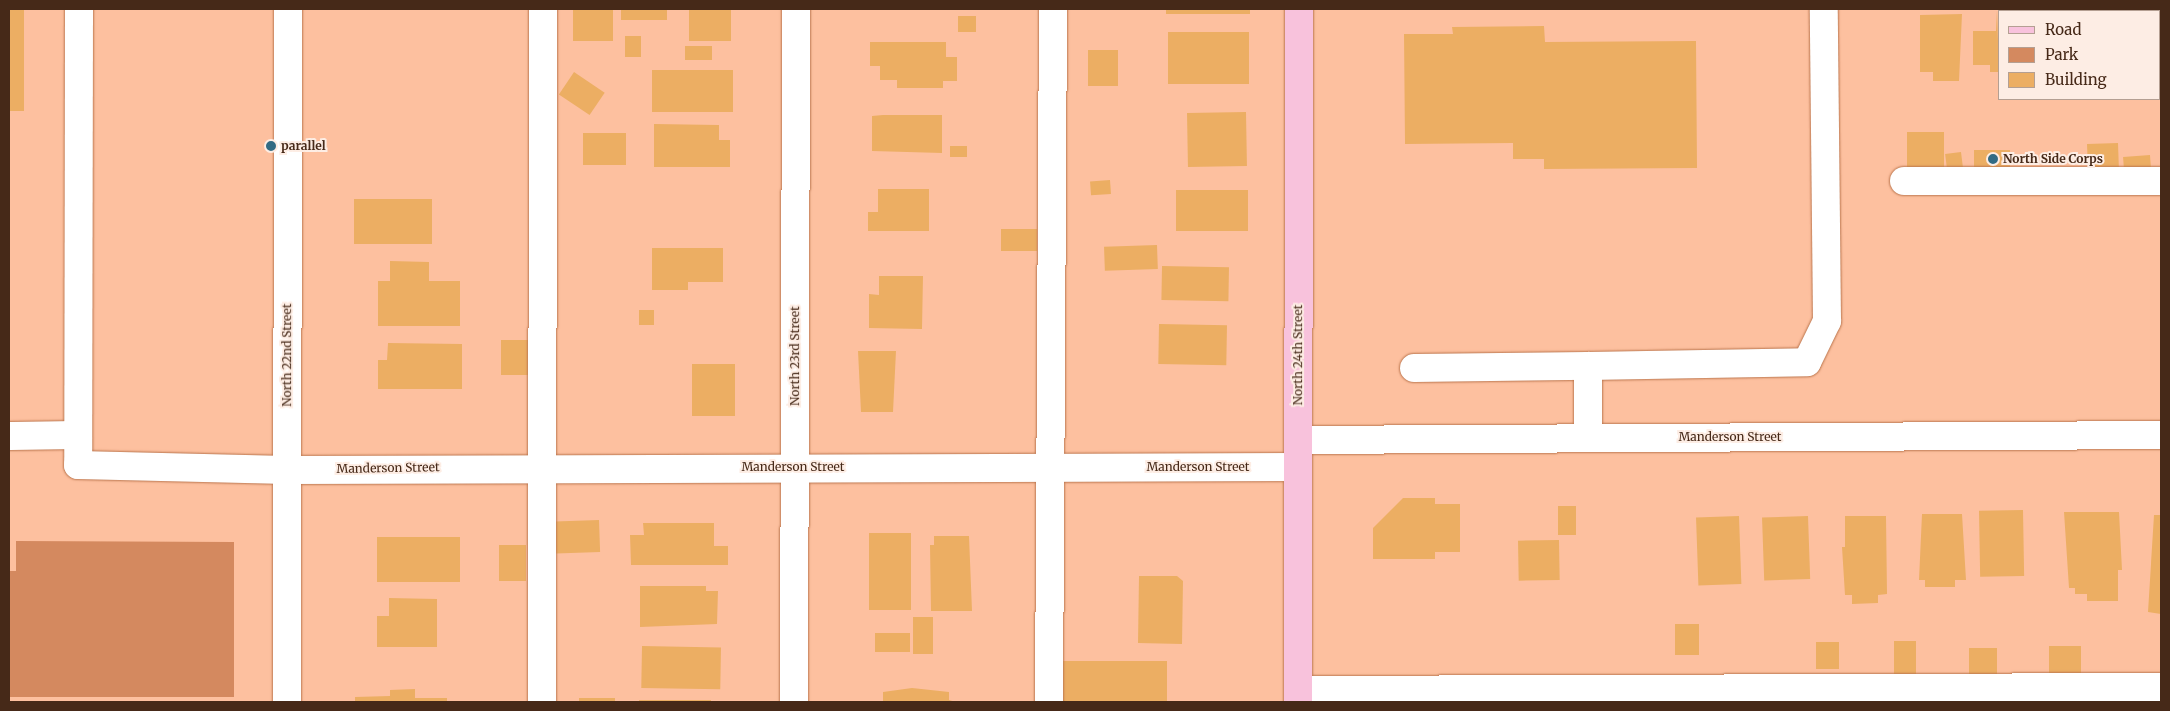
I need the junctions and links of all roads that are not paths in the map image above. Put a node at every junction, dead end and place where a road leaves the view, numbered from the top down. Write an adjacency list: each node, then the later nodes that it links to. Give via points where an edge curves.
1 (78, 9): 12 (street)
2 (288, 9): 21 (street, North 22nd Street)
3 (543, 9): 17 (street)
4 (796, 9): 18 (street, North 23rd Street)
5 (1052, 9): 19 (street)
6 (1299, 9): 16 (main road, North 24th Street)
7 (1824, 9): 10 (street, via 1826,320 1807,362)
8 (1904, 181): 9 (street)
9 (2161, 181)
10 (1588, 366): 11 (street); 15 (street)
11 (1414, 368)
12 (78, 435): 14 (street); 21 (street, Manderson Street, via 78,465)
13 (2161, 435): 15 (street, Manderson Street)
14 (9, 436)
15 (1588, 438): 16 (street, Manderson Street)
16 (1298, 440): 20 (main road, North 24th Street)
17 (542, 466): 18 (street, Manderson Street); 21 (street, Manderson Street); 25 (street)
18 (795, 467): 19 (street, Manderson Street); 26 (street, North 23rd Street)
19 (1050, 468): 20 (street, Manderson Street); 27 (street)
20 (1298, 468): 23 (main road, North 24th Street)
21 (287, 470): 24 (street, North 22nd Street)
22 (2161, 686): 23 (street)
23 (1298, 696)
24 (287, 702)
25 (542, 702)
26 (794, 702)
27 (1049, 702)

